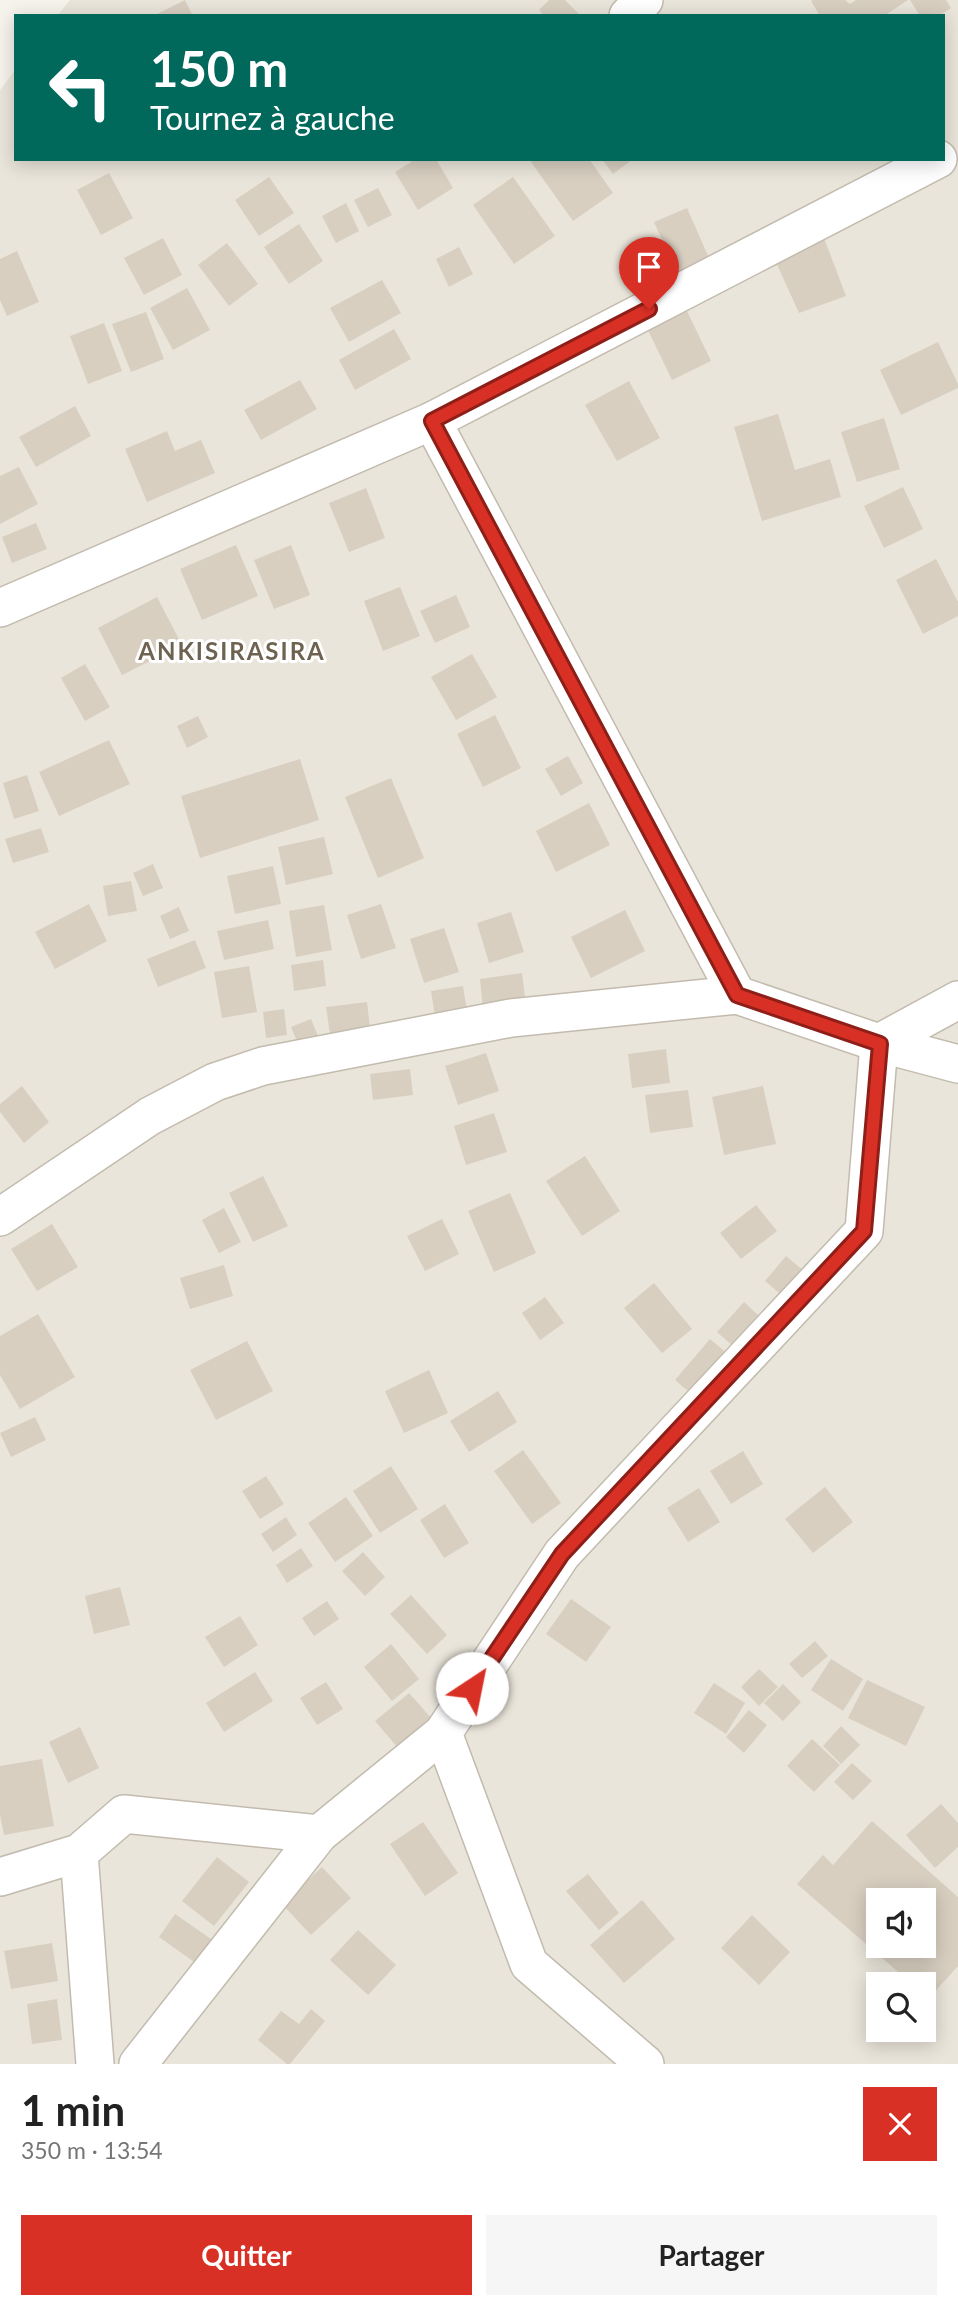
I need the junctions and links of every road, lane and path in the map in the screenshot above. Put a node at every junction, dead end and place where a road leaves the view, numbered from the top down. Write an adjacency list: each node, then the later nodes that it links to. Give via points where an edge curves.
1 (644, 0): 2 (street)
2 (630, 14)
3 (934, 161): 4 (street)
4 (432, 421): 5 (street); 6 (street)
5 (0, 608)
6 (737, 995): 8 (street); 10 (street, via 511,1018 263,1066 215,1082 150,1116)
7 (958, 1000): 8 (street)
8 (880, 1044): 9 (street); 11 (street, via 864,1231 562,1554)
9 (958, 1064)
10 (0, 1217)
11 (443, 1733): 12 (street); 17 (street, via 529,1964)
12 (319, 1833): 13 (street, via 124,1814); 16 (street)
13 (79, 1853): 14 (street); 15 (street)
14 (0, 1877)
15 (95, 2064)
16 (138, 2064)
17 (645, 2064)

